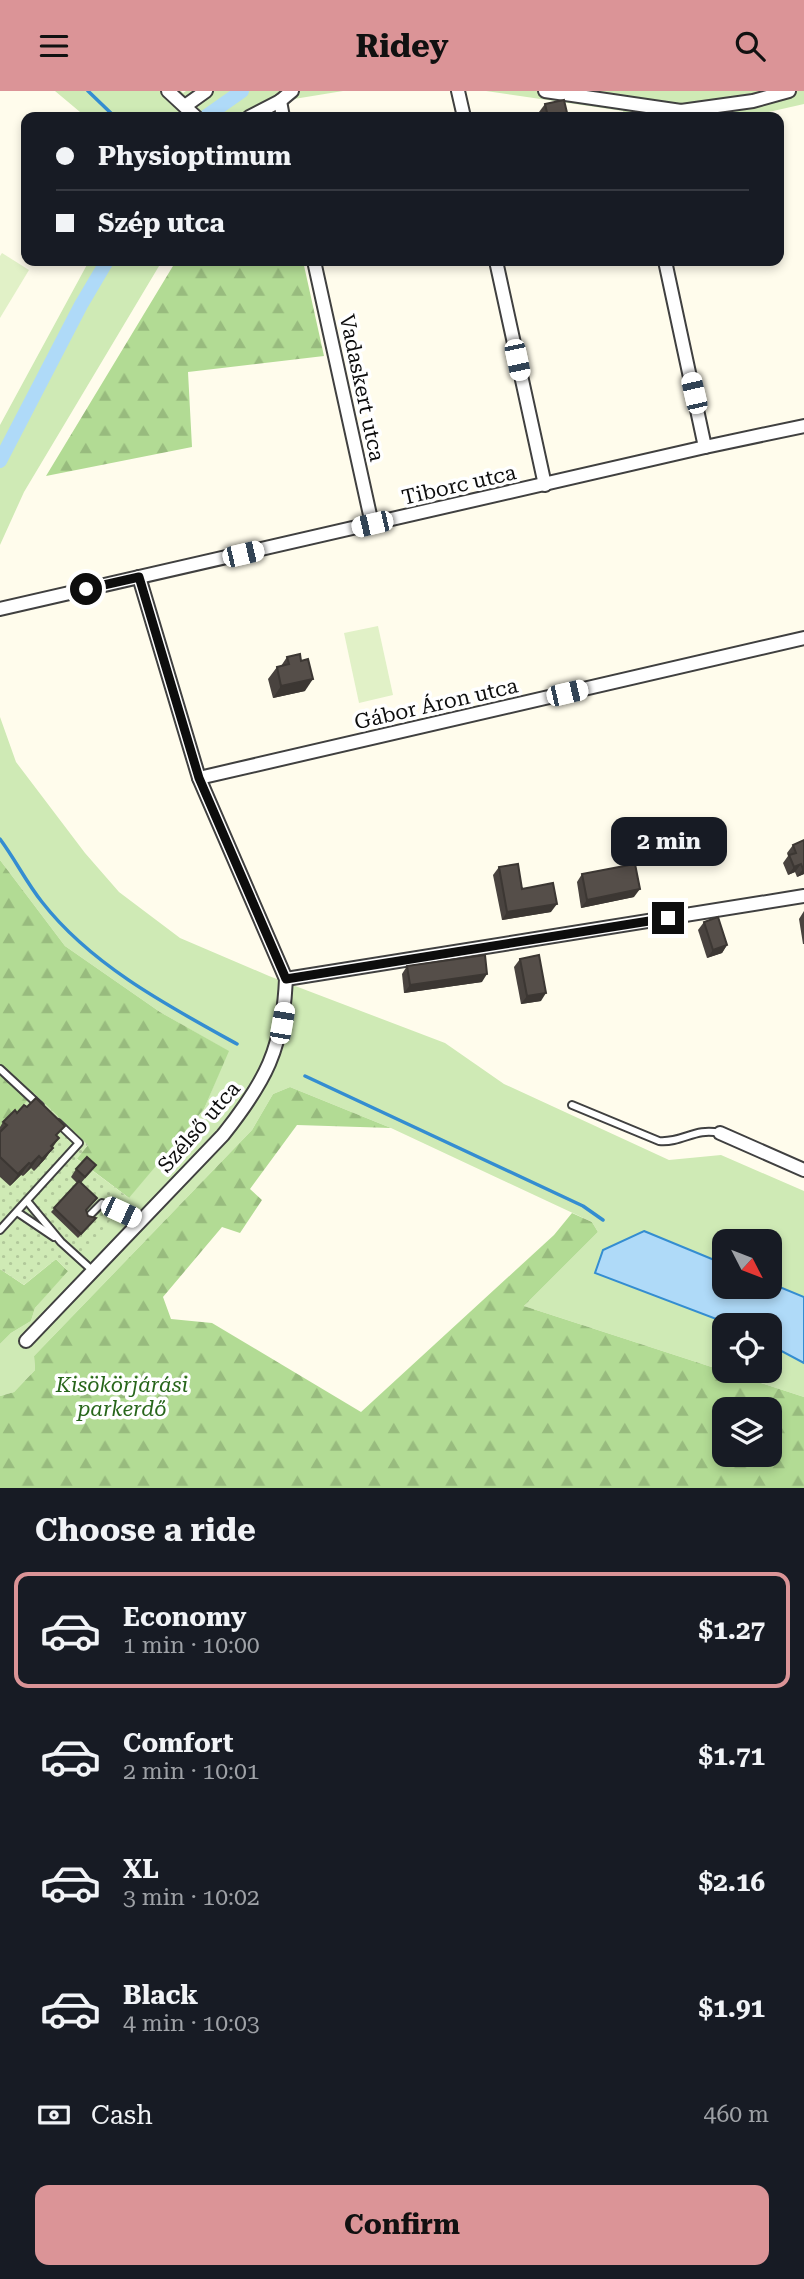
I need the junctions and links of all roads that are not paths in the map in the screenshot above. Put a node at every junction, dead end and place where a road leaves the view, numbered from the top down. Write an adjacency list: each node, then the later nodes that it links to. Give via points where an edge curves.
1 (168, 91): 9 (street)
2 (206, 91): 10 (street)
3 (292, 91): 7 (street)
4 (458, 91): 13 (street)
5 (545, 91): 8 (street)
6 (789, 91): 8 (street, via 753,101 681,110)
7 (280, 101): 11 (street); 12 (street)
8 (630, 103): 14 (street)
9 (191, 112)
10 (193, 112)
11 (259, 112)
12 (282, 112)
13 (463, 112)
14 (632, 112)
15 (315, 266): 21 (street, Vadaskert utca)
16 (497, 266): 20 (street)
17 (666, 266): 19 (street)
18 (804, 426): 19 (street, Tiborc utca)
19 (705, 447): 20 (street, Tiborc utca)
20 (544, 485): 21 (street, Tiborc utca)
21 (372, 524): 22 (street, Tiborc utca)
22 (139, 577): 23 (street, Tiborc utca); 25 (street, Szélső utca)
23 (0, 608)
24 (804, 638): 25 (street, Gábor Áron utca)
25 (199, 778): 27 (street, Szélső utca)
26 (804, 896): 27 (street)
27 (286, 979): 35 (street, Szélső utca, via 285,1009 274,1055 249,1102)
28 (0, 1069): 32 (lane, via 79,1143)
29 (572, 1105): 30 (lane, via 659,1141 672,1142 707,1130)
30 (720, 1133): 31 (street)
31 (804, 1170)
32 (27, 1201): 33 (lane); 37 (lane)
33 (17, 1212): 36 (lane); 37 (lane)
34 (89, 1216): 35 (lane, via 102,1203)
35 (141, 1221): 38 (street, Szélső utca)
36 (0, 1230)
37 (61, 1242): 38 (lane)
38 (93, 1271): 39 (street, Szélső utca)
39 (26, 1341)

